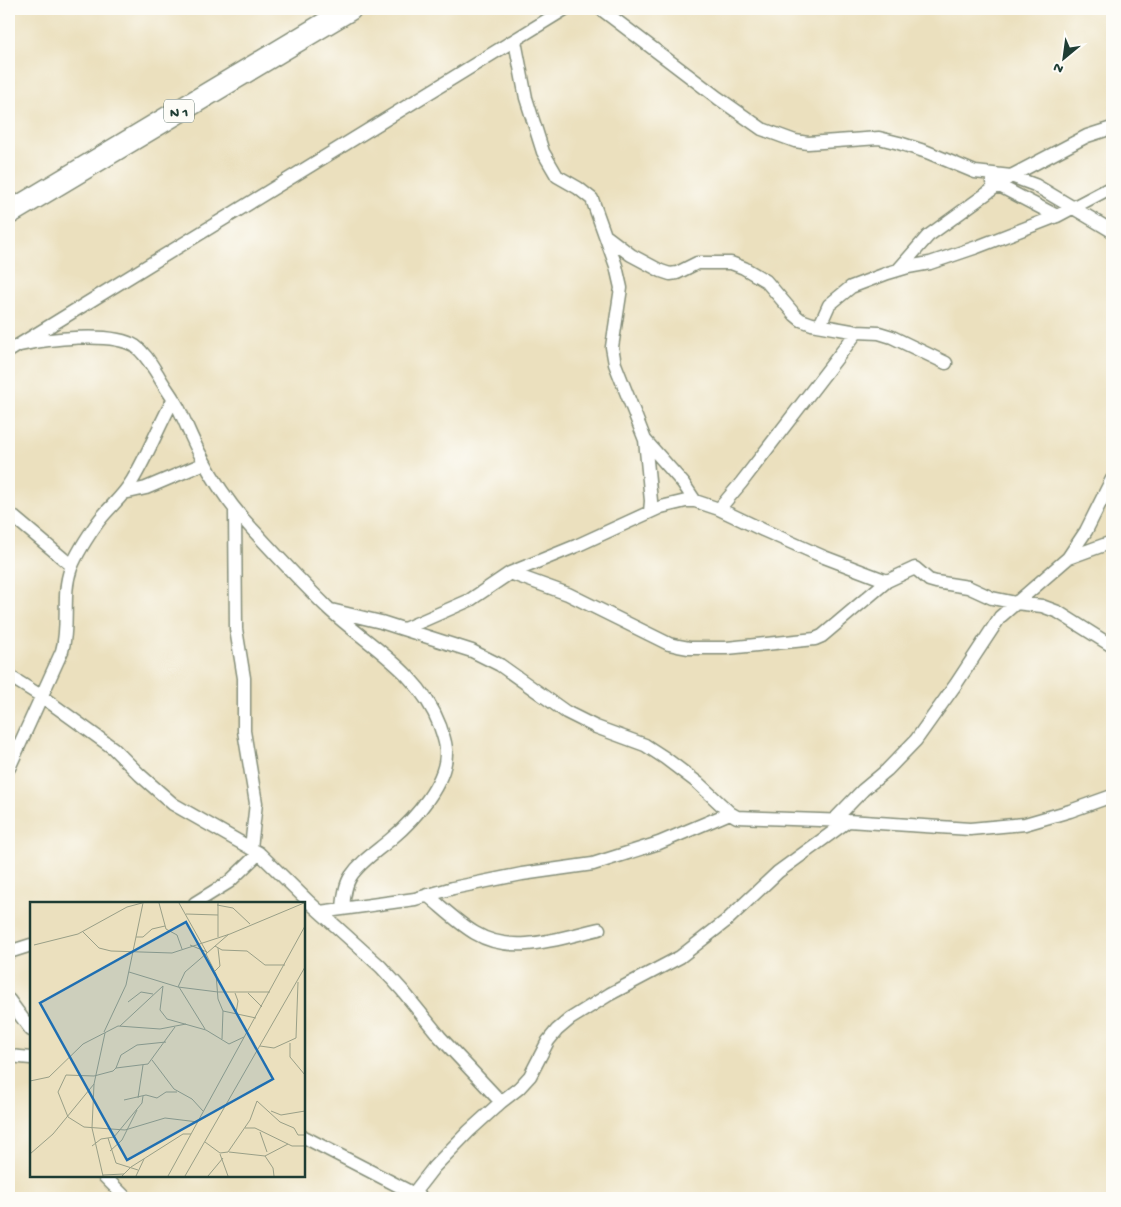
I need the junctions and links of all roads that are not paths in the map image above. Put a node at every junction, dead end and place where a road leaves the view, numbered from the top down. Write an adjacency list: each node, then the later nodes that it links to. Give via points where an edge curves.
1 (350, 9): 11 (highway, N 1)
2 (565, 9): 4 (street)
3 (601, 9): 6 (street, via 762,129 808,143 879,138 927,152)
4 (515, 41): 14 (street, via 526,98 543,152 558,176 592,199); 18 (street)
5 (1112, 128): 7 (street, via 1087,136)
6 (975, 172): 7 (street); 8 (street)
7 (1011, 176): 8 (street); 10 (street, via 1035,184)
8 (997, 186): 12 (street); 15 (street, via 928,236)
9 (1112, 188): 10 (street)
10 (1071, 208): 12 (street); 13 (street)
11 (9, 213)
12 (1057, 216): 15 (street, via 930,263)
13 (1112, 231)
14 (606, 236): 16 (street, via 631,256 670,274 697,263 731,263 744,268 766,281 795,315); 21 (street, via 621,288 612,347 615,364)
15 (899, 269): 16 (street, via 851,287 829,305)
16 (820, 325): 17 (street)
17 (857, 332): 19 (street, via 892,337); 26 (street)
18 (14, 348): 20 (street, via 39,340 108,337 126,341 145,355)
19 (946, 363)
20 (173, 400): 22 (street); 24 (street)
21 (645, 440): 25 (street); 28 (street)
22 (205, 463): 24 (street, via 146,488); 27 (street)
23 (1112, 480): 31 (street)
24 (124, 493): 32 (street, via 98,522)
25 (696, 501): 26 (street); 28 (street)
26 (719, 509): 34 (street, via 824,557)
27 (235, 511): 36 (street); 46 (street, via 236,629 244,678 244,731 256,803)
28 (650, 512): 33 (street)
29 (9, 513): 32 (street)
30 (1112, 542): 31 (street)
31 (1068, 558): 35 (street)
32 (72, 566): 40 (street, via 66,583 65,641)
33 (510, 573): 34 (street, via 568,594 669,644 689,648 815,640); 37 (street, via 470,600)
34 (887, 581): 35 (street, via 916,568 929,580 968,587 992,598)
35 (1016, 603): 38 (street, via 1042,606 1058,612); 44 (street, via 1000,617 916,740)
36 (331, 610): 37 (street); 49 (street, via 397,664 428,700 446,748 441,778 405,826 350,877)
37 (404, 629): 43 (street, via 472,651 500,665 566,712 645,745 698,783)
38 (1112, 646)
39 (9, 676): 40 (street)
40 (41, 696): 41 (street); 46 (street, via 113,748 172,804)
41 (9, 768)
42 (1112, 796): 45 (street, via 1025,824 1000,827 970,829)
43 (730, 814): 44 (street, via 737,818); 47 (street, via 659,843 593,864 522,874)
44 (833, 821): 45 (street)
45 (848, 822): 58 (street, via 778,872 726,921 680,957 570,1019 548,1041 530,1076)
46 (255, 850): 48 (street, via 229,882); 50 (street)
47 (427, 896): 49 (street); 51 (street, via 476,934 497,942 541,943)
48 (197, 902)
49 (343, 908): 50 (street)
50 (320, 912): 58 (street, via 381,967)
51 (599, 928)
52 (30, 945): 53 (street)
53 (9, 952)
54 (9, 1000): 55 (street)
55 (30, 1029)
56 (9, 1056): 57 (street)
57 (30, 1058)
58 (501, 1102): 61 (street, via 434,1167)
59 (305, 1138): 61 (street)
60 (105, 1177): 62 (street)
61 (415, 1196)
62 (126, 1198)

